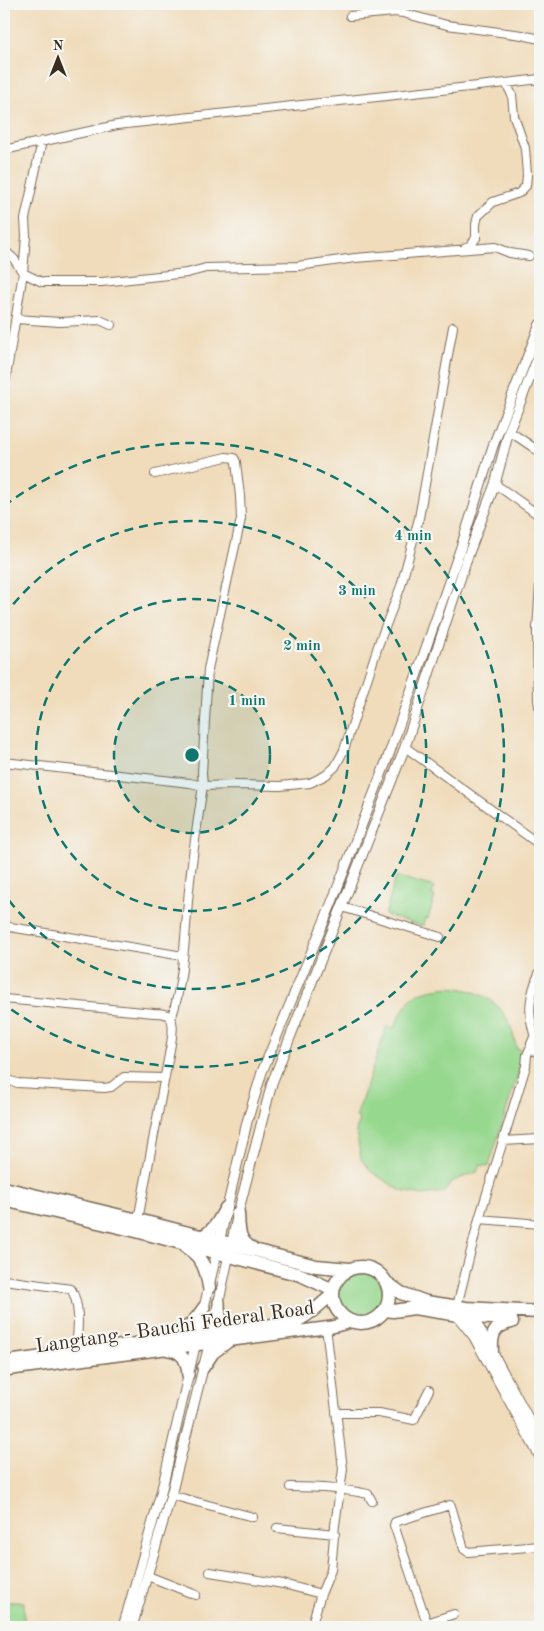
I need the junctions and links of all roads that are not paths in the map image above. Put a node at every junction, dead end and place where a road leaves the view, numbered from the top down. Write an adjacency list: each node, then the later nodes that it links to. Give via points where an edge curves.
1 (350, 16): 2 (street, via 403,13 447,25)
2 (540, 39)
3 (540, 79): 4 (street)
4 (506, 84): 5 (street, via 117,125); 8 (street, via 512,95 514,116 525,148 526,186 519,193 493,202 478,216 476,238 470,246)
5 (42, 141): 6 (street); 10 (street, via 25,219)
6 (4, 150)
7 (4, 250): 10 (street)
8 (459, 250): 9 (street, via 495,247); 10 (street, via 298,266 206,268 109,282 42,282)
9 (530, 256)
10 (23, 273): 11 (street)
11 (16, 319): 13 (street, via 100,320); 16 (street)
12 (540, 324): 24 (street, via 493,446)
13 (111, 325)
14 (453, 327): 27 (street, via 419,518 400,586 344,750 335,767 310,783)
15 (540, 352): 17 (street)
16 (4, 389)
17 (509, 431): 18 (street); 20 (street)
18 (540, 452)
19 (155, 474): 27 (street, via 226,457 234,458 236,462 241,519 208,669)
20 (495, 484): 21 (street); 25 (street)
21 (540, 516)
22 (540, 585): 23 (street, via 537,629)
23 (540, 712)
24 (395, 741): 25 (street); 46 (street, via 262,1072 247,1122)
25 (404, 746): 28 (street); 29 (street)
26 (4, 762): 27 (street)
27 (203, 786): 32 (street)
28 (540, 845)
29 (342, 907): 31 (street); 46 (street, via 272,1083)
30 (4, 926): 32 (street)
31 (440, 937)
32 (183, 956): 35 (street)
33 (540, 971): 36 (street, via 530,1009 530,1035)
34 (4, 999): 35 (street, via 154,1013)
35 (171, 1019): 41 (street, via 172,1044)
36 (537, 1036): 37 (street)
37 (531, 1046): 38 (street); 39 (street)
38 (540, 1052): 39 (street)
39 (526, 1066): 43 (street)
40 (4, 1074): 41 (street, via 18,1084 104,1088 124,1077)
41 (165, 1078): 48 (street)
42 (540, 1138): 43 (street)
43 (503, 1141): 47 (street)
44 (4, 1188): 48 (highway)
45 (4, 1200): 51 (highway)
46 (232, 1210): 50 (highway); 52 (street); 53 (street); 54 (highway, via 241,1239)
47 (480, 1219): 49 (street); 63 (street)
48 (138, 1220): 50 (highway)
49 (540, 1224)
50 (201, 1237): 52 (highway)
51 (178, 1242): 52 (highway); 58 (highway, via 202,1260)
52 (218, 1247): 53 (highway); 58 (street)
53 (231, 1250): 54 (highway); 59 (highway, via 301,1275); 60 (street)
54 (255, 1250): 55 (highway, via 316,1266)
55 (350, 1269): 57 (highway, via 372,1269); 59 (highway, via 339,1277)
56 (4, 1280): 74 (street, via 71,1289 78,1312)
57 (387, 1283): 62 (highway, via 389,1297); 63 (highway, via 412,1298)
58 (208, 1287): 61 (street)
59 (333, 1292): 67 (highway, via 333,1302 340,1314); 69 (main road, Langtang - Bauchi Federal Road, via 311,1313 297,1321)
60 (219, 1302): 69 (main road, via 224,1324); 70 (street)
61 (204, 1307): 71 (main road, via 192,1324); 72 (street)
62 (385, 1310): 63 (highway, via 414,1308); 67 (highway, via 370,1322)
63 (463, 1312): 64 (highway); 65 (highway); 75 (main road); 83 (main road)
64 (540, 1312)
65 (522, 1319): 66 (highway); 75 (highway, via 499,1326 494,1331)
66 (540, 1320)
67 (351, 1322): 68 (main road, Langtang - Bauchi Federal Road)
68 (326, 1327): 69 (main road, Langtang - Bauchi Federal Road); 81 (street)
69 (236, 1334): 70 (main road, Langtang - Bauchi Federal Road); 77 (main road, via 218,1348)
70 (211, 1337): 72 (main road, Langtang - Bauchi Federal Road); 77 (street)
71 (165, 1339): 72 (main road, Langtang - Bauchi Federal Road); 74 (main road, Langtang - Bauchi Federal Road)
72 (197, 1339): 73 (main road, Langtang - Bauchi Federal Road); 79 (street)
73 (158, 1349): 78 (main road, Langtang - Bauchi Federal Road); 79 (main road, via 182,1355 188,1365)
74 (76, 1352): 76 (main road, Langtang - Bauchi Federal Road)
75 (492, 1352): 82 (main road)
76 (4, 1362)
77 (203, 1368): 87 (street)
78 (4, 1370)
79 (188, 1375): 86 (street)
80 (429, 1390): 81 (street, via 414,1420 379,1413)
81 (336, 1413): 85 (street, via 343,1469)
82 (540, 1441)
83 (540, 1456)
84 (290, 1487): 85 (street)
85 (340, 1490): 88 (street, via 368,1494); 91 (street)
86 (162, 1493): 87 (street); 98 (street)
87 (171, 1495): 89 (street); 94 (street)
88 (372, 1501)
89 (253, 1517)
90 (277, 1528): 91 (street)
91 (335, 1534): 95 (street, via 332,1570)
92 (540, 1546): 97 (street, via 468,1552 464,1549 450,1506 395,1522 426,1620 430,1622)
93 (210, 1572): 95 (street)
94 (148, 1576): 96 (street); 99 (street)
95 (321, 1594): 100 (street)
96 (196, 1595)
97 (454, 1614)
98 (123, 1627)
99 (132, 1627)
100 (311, 1627)

